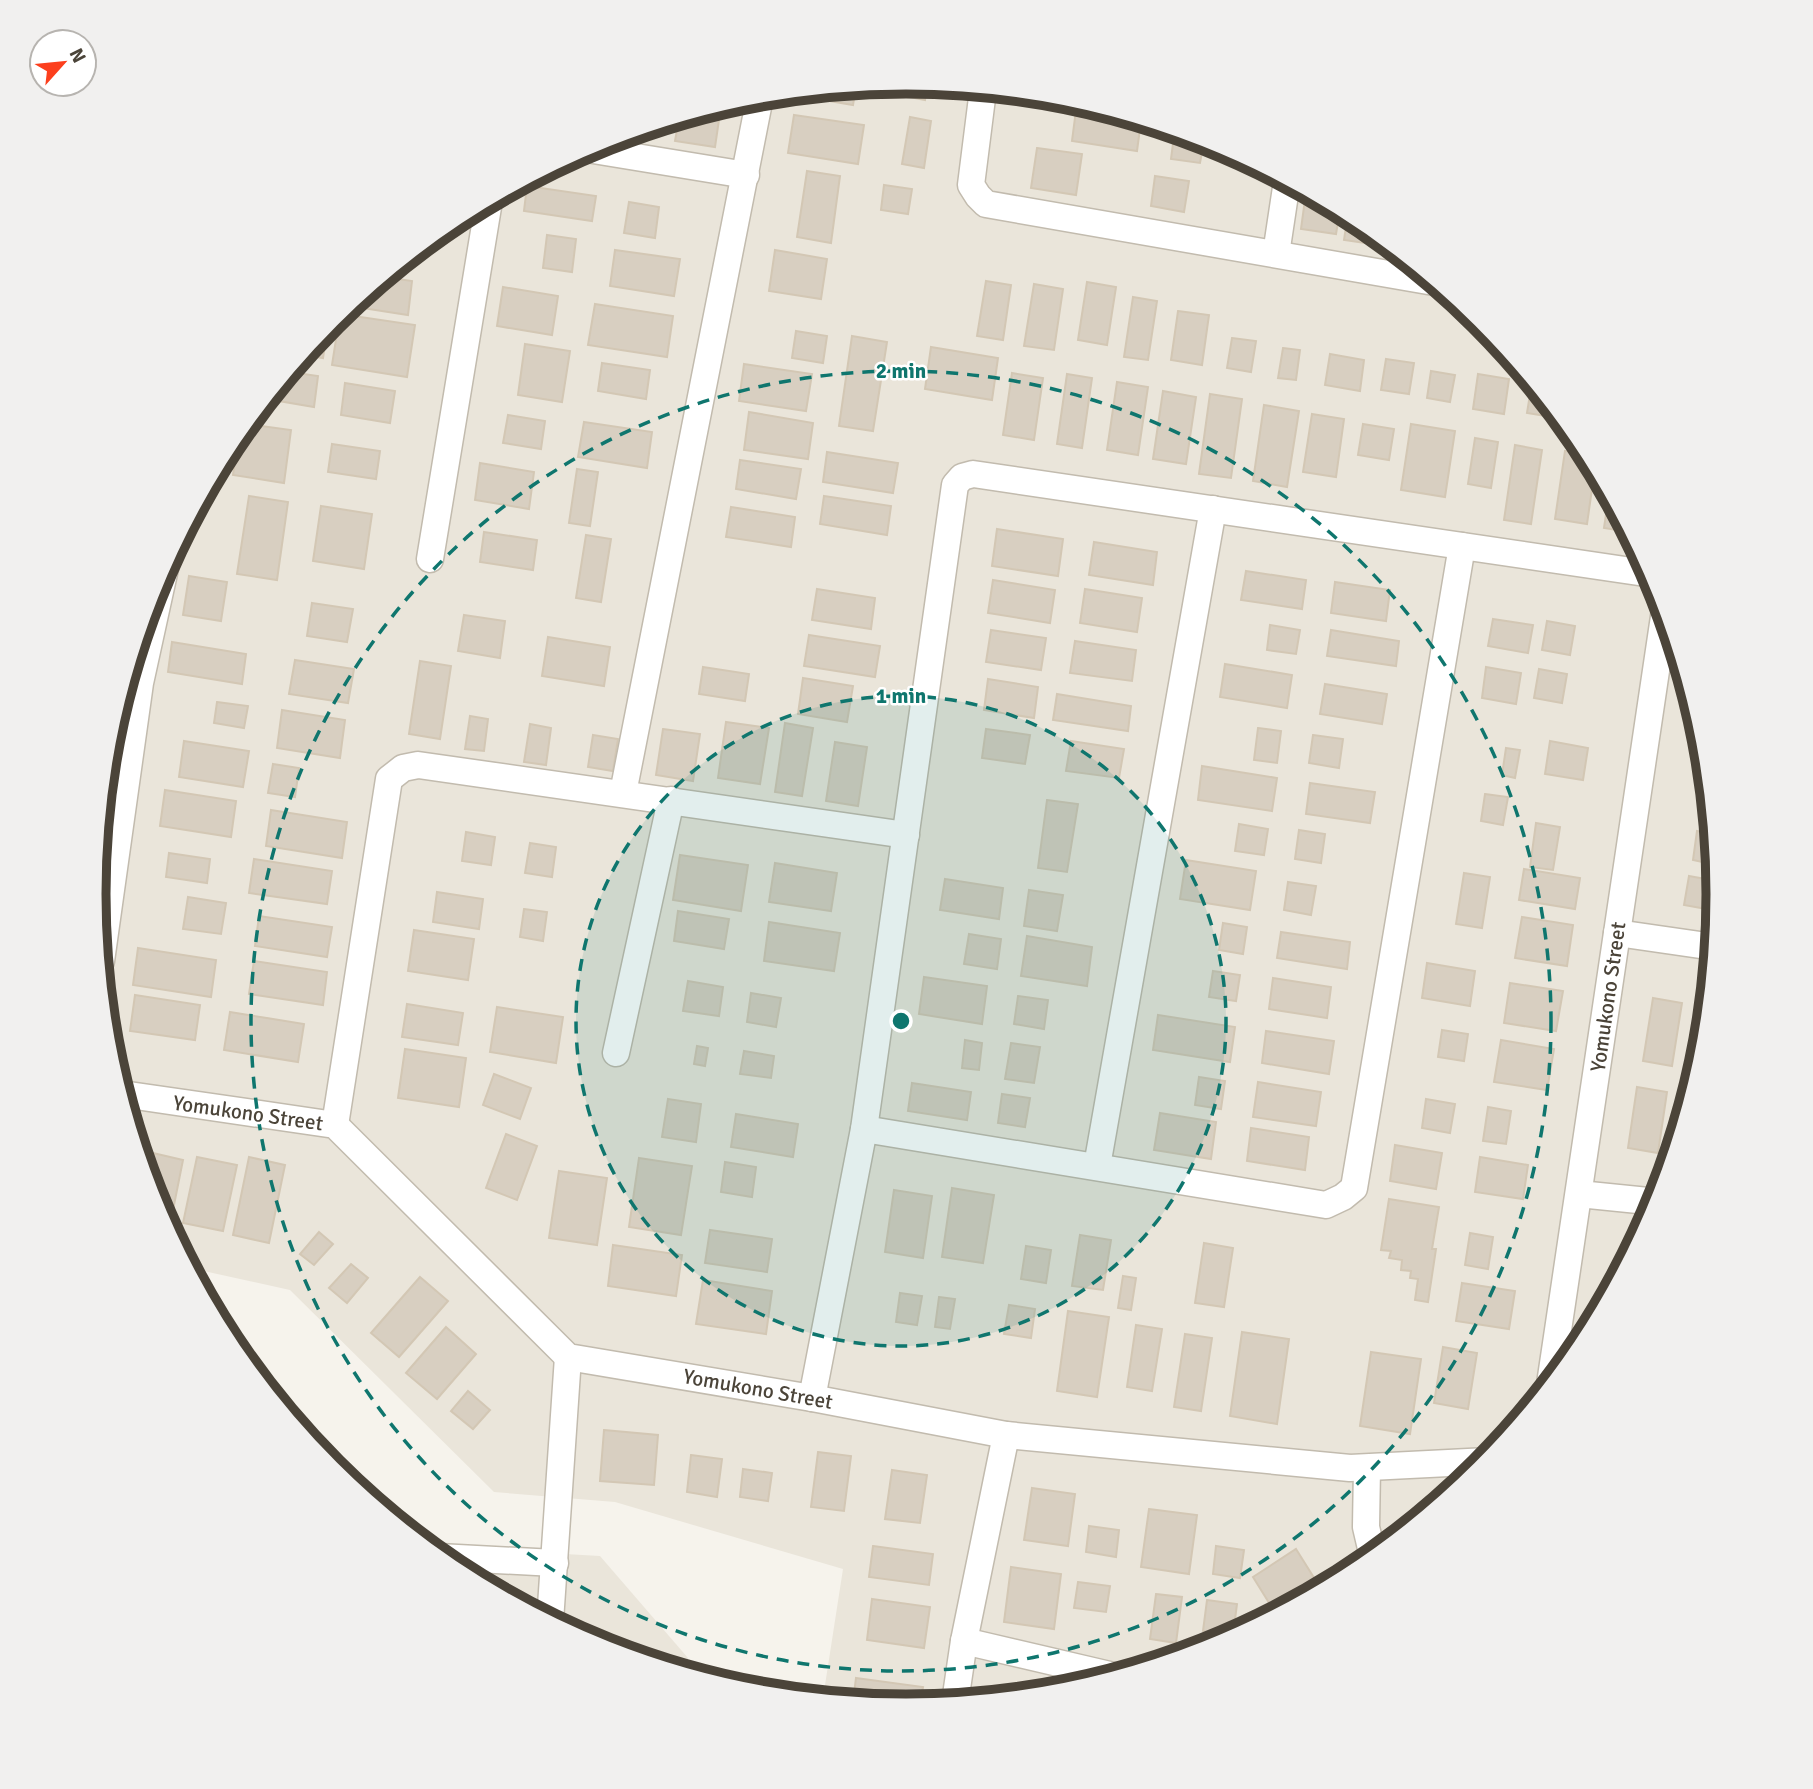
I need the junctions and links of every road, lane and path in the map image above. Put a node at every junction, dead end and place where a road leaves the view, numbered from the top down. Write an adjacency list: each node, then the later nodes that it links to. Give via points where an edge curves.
1 (983, 98): 7 (street, via 971,185 986,204)
2 (758, 109): 4 (street)
3 (608, 152): 4 (street)
4 (746, 174): 15 (street)
5 (1286, 191): 7 (street)
6 (487, 214): 11 (street)
7 (1276, 254): 8 (street)
8 (1417, 279)
9 (1213, 509): 10 (street); 17 (street, via 973,474 962,477 955,485); 25 (street)
10 (1462, 546): 12 (street); 25 (street, via 1354,1188 1326,1205)
11 (430, 559)
12 (1639, 572)
13 (152, 630): 18 (street)
14 (1662, 631): 19 (street, Yomukono Street)
15 (623, 793): 16 (street); 23 (street, via 418,765 403,768 389,779)
16 (671, 800): 17 (street); 21 (street)
17 (906, 835): 24 (street)
18 (107, 919)
19 (1617, 933): 20 (street); 26 (street, Yomukono Street)
20 (1705, 946)
21 (616, 1053)
22 (132, 1096): 23 (street, Yomukono Street)
23 (335, 1125): 28 (street, Yomukono Street)
24 (864, 1129): 25 (street); 30 (street)
25 (1097, 1166)
26 (1578, 1194): 27 (street); 29 (street, Yomukono Street)
27 (1646, 1201)
28 (568, 1357): 30 (street, Yomukono Street); 36 (street)
29 (1553, 1366)
30 (811, 1398): 31 (street, Yomukono Street)
31 (1006, 1435): 33 (street, Yomukono Street); 38 (street)
32 (1470, 1462): 33 (street, Yomukono Street)
33 (1367, 1468): 34 (street, via 1366,1527)
34 (1370, 1546)
35 (459, 1558): 36 (street)
36 (555, 1563): 37 (street)
37 (551, 1611)
38 (964, 1641): 39 (street); 40 (street)
39 (1095, 1672)
40 (956, 1693)

